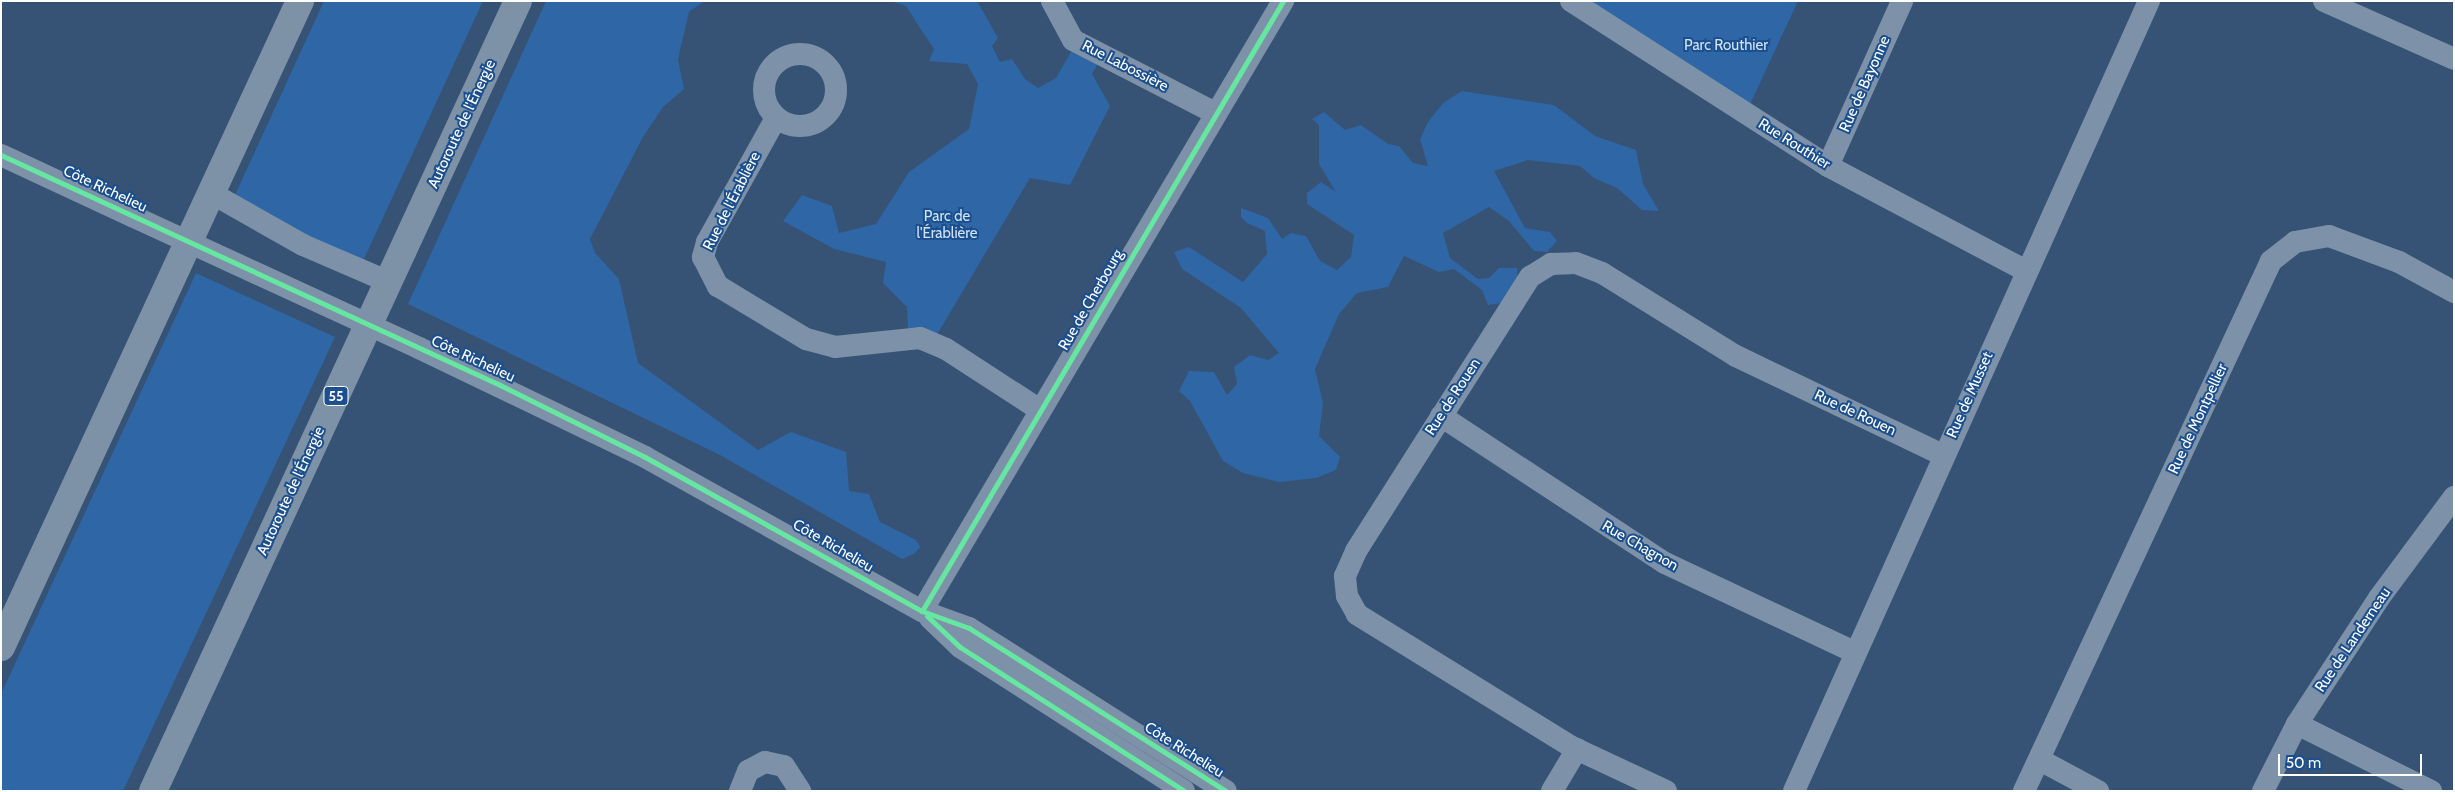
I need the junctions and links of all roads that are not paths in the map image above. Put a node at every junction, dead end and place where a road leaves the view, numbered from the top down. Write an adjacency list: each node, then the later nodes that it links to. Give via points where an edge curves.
1 (300, 1): 14 (highway)
2 (518, 1): 16 (highway, Autoroute de l'Énergie / 55)
3 (1052, 1): 10 (street, Rue Labossière, via 1073,40)
4 (1283, 1): 10 (street, Rue de Cherbourg)
5 (1571, 1): 13 (street, Rue Routhier)
6 (1902, 1): 13 (street, Rue de Bayonne)
7 (2149, 1): 15 (street, Rue de Musset)
8 (2324, 1): 9 (street)
9 (2454, 60)
10 (1215, 113): 18 (street, Rue de Cherbourg)
11 (776, 118): 18 (street, Rue de l'Érablière, via 707,242 703,257 718,286 806,339 836,347 920,338 946,349)
12 (1, 155): 22 (street, Côte Richelieu, bridge, via 419,348 662,466)
13 (1828, 166): 15 (street, Rue Routhier)
14 (211, 193): 16 (street, via 303,245); 23 (highway)
15 (2026, 271): 20 (street, Rue de Musset)
16 (389, 282): 28 (highway, Autoroute de l'Énergie / 55)
17 (2454, 292): 27 (street, Rue de Montpellier, via 2399,262 2329,236 2296,242 2271,262)
18 (1040, 410): 22 (street, Rue de Cherbourg)
19 (1441, 416): 20 (street, Rue de Rouen, via 1530,277 1551,264 1576,264 1602,273 1736,356); 24 (street, Rue Chagnon, via 1665,563); 26 (street, Rue de Rouen, via 1356,551 1345,576 1347,596 1357,614)
20 (1943, 455): 24 (street, Rue de Musset)
21 (2454, 497): 25 (street, Rue de Landerneau, via 2379,598)
22 (922, 611): 31 (street, Côte Richelieu, via 960,647); 32 (street, Côte Richelieu, via 969,628)
23 (1, 647)
24 (1854, 652): 35 (street, Rue de Musset)
25 (2297, 724): 38 (street, Rue de Landerneau); 39 (street)
26 (1577, 749): 33 (street); 34 (street, Rue de Rouen)
27 (2040, 760): 36 (street, Rue de Montpellier); 37 (street)
28 (153, 791)
29 (740, 791): 30 (street, via 748,771 765,762 784,766)
30 (800, 791)
31 (1184, 791)
32 (1226, 791)
33 (1552, 791)
34 (1666, 791)
35 (1794, 791)
36 (2024, 791)
37 (2098, 791)
38 (2263, 791)
39 (2430, 791)

